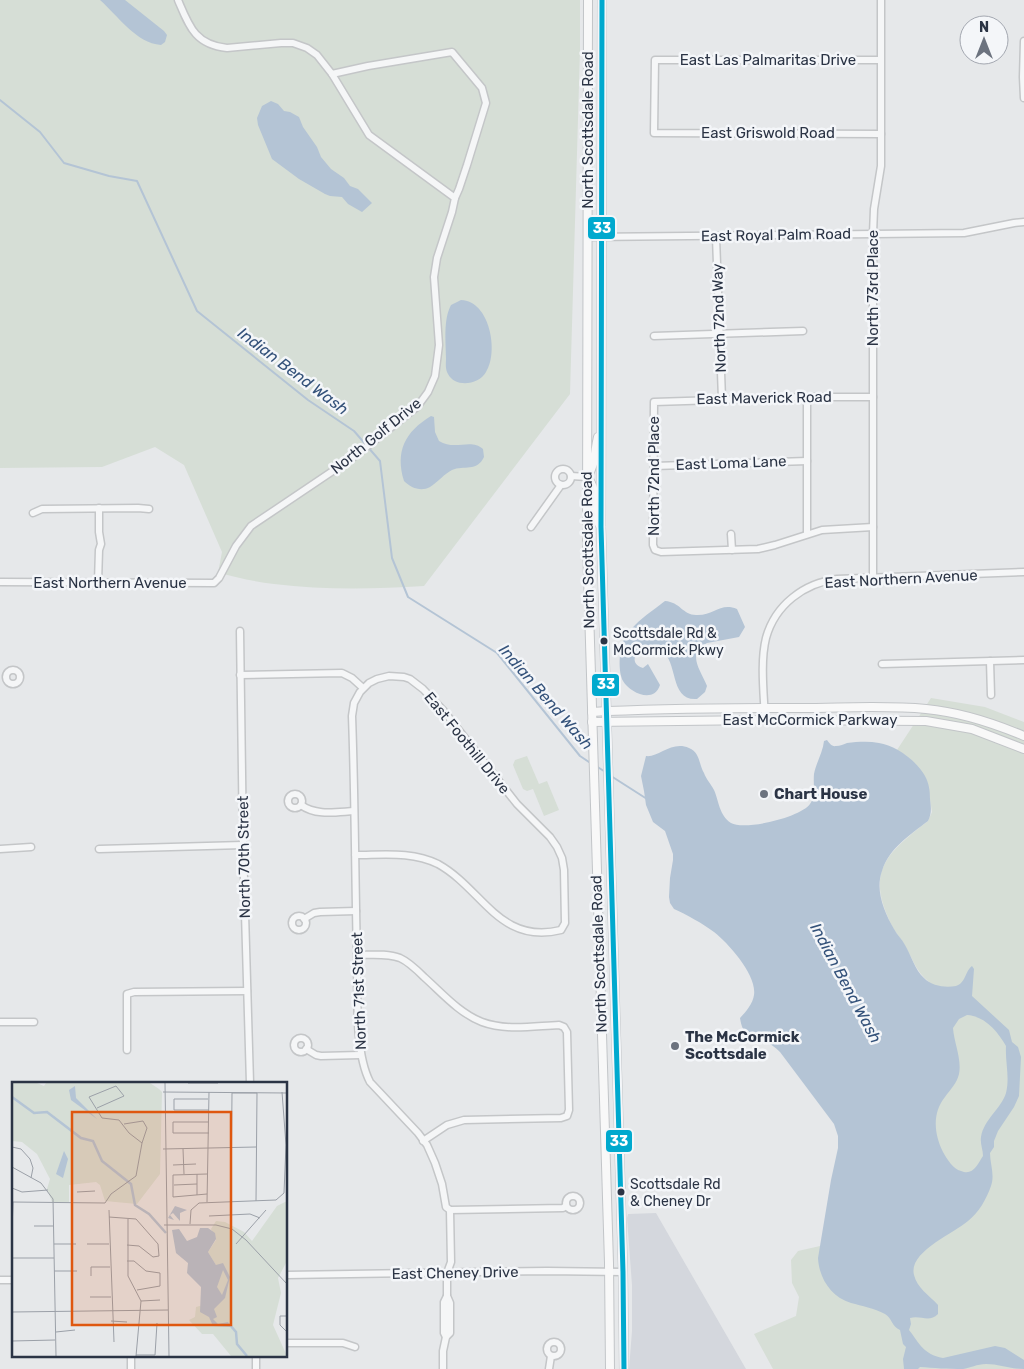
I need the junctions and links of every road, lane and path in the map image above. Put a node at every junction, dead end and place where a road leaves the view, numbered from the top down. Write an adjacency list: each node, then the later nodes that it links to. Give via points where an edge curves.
1 (178, 0): 7 (street, via 191,30 204,42 227,48 293,43 317,55)
2 (588, 0): 14 (main road, North Scottsdale Road)
3 (602, 0): 15 (main road, North Scottsdale Road)
4 (881, 0): 6 (street, North 73rd Place)
5 (1024, 41): 8 (street)
6 (880, 60): 9 (street, East Las Palmaritas Drive, via 655,60); 10 (street, North 73rd Place)
7 (332, 74): 11 (street, via 369,135); 11 (street, North Golf Drive, via 452,52 482,88 486,103)
8 (1024, 98)
9 (654, 133): 10 (street, East Griswold Road)
10 (881, 134): 13 (street, North 73rd Place, via 881,166)
11 (455, 198): 41 (street, North Golf Drive, via 434,277 439,333 435,376 428,392 417,406 355,456 251,526)
12 (1024, 222): 13 (street, East Royal Palm Road, via 964,233)
13 (873, 234): 16 (street, East Royal Palm Road); 21 (street, North 73rd Place)
14 (588, 237): 15 (street, East Royal Palm Road); 28 (main road, North Scottsdale Road)
15 (601, 237): 16 (street, East Royal Palm Road); 24 (main road, North Scottsdale Road)
16 (716, 237): 18 (street, North 72nd Way)
17 (804, 331): 18 (street)
18 (720, 334): 19 (street); 22 (street, North 72nd Way)
19 (654, 336)
20 (807, 396): 21 (street, East Maverick Road); 22 (street, East Maverick Road); 25 (street)
21 (873, 397): 35 (street, North 73rd Place)
22 (722, 399): 23 (street, East Maverick Road)
23 (654, 402): 26 (street, North 72nd Place)
24 (601, 425): 28 (main road, via 594,451 594,466); 34 (main road, North Scottsdale Road)
25 (807, 461): 26 (street, East Loma Lane); 37 (street)
26 (654, 466): 38 (street, North 72nd Place, via 655,550)
27 (571, 476): 28 (street); 29 (street, via 568,483); 29 (street, via 566,470 558,471 555,480)
28 (587, 477): 34 (main road, via 594,486 594,518); 53 (main road, North Scottsdale Road)
29 (561, 485): 33 (street)
30 (99, 508): 31 (street); 32 (street, via 42,509); 43 (street)
31 (149, 509)
32 (33, 513)
33 (531, 527)
34 (601, 527): 52 (main road, North Scottsdale Road)
35 (873, 527): 37 (street); 40 (street, North 73rd Place)
36 (731, 534): 38 (street)
37 (807, 534): 38 (street, via 766,548)
38 (732, 550)
39 (1024, 572): 40 (street, East Northern Avenue)
40 (873, 577): 51 (street, East Northern Avenue, via 817,583 797,593 781,610 766,638)
41 (219, 578): 43 (street, East Northern Avenue, via 209,583)
42 (0, 582): 43 (street, East Northern Avenue)
43 (98, 582)
44 (240, 631): 48 (street, North 70th Street)
45 (1024, 660): 46 (street)
46 (990, 662): 47 (street); 50 (street)
47 (882, 664)
48 (240, 675): 49 (street, via 342,673); 63 (street, North 70th Street)
49 (362, 688): 62 (street, North 71st Street, via 352,710); 67 (street, East Foothill Drive, via 377,679 396,676 410,679 443,710 517,804 554,841 563,863 566,918 563,927 557,931 531,931 510,926 439,865 404,854)
50 (991, 695)
51 (764, 708): 52 (main road, East McCormick Parkway); 54 (main road, East McCormick Parkway, via 926,709); 55 (street, East Northern Avenue)
52 (606, 711): 53 (main road, East McCormick Parkway); 56 (main road, North Scottsdale Road)
53 (592, 712): 57 (main road, North Scottsdale Road)
54 (976, 719): 58 (main road); 59 (main road, East McCormick Parkway)
55 (764, 720): 56 (main road, East McCormick Parkway); 58 (main road, East McCormick Parkway, via 926,721)
56 (606, 722): 57 (main road, East McCormick Parkway); 82 (main road, North Scottsdale Road)
57 (592, 724): 81 (main road, North Scottsdale Road)
58 (972, 729): 60 (main road, East McCormick Parkway)
59 (1024, 736)
60 (1024, 749)
61 (301, 805): 62 (street, via 312,811)
62 (354, 811): 67 (street, North 71st Street)
63 (243, 845): 66 (street); 71 (street, North 70th Street)
64 (31, 847): 65 (street)
65 (0, 849)
66 (99, 849)
67 (355, 855): 68 (street, North 71st Street)
68 (356, 911): 69 (street, via 320,912); 70 (street, North 71st Street)
69 (304, 919)
70 (358, 955): 76 (street, North 71st Street); 78 (street, via 399,958 459,1009 481,1022 504,1026 559,1025 567,1032 567,1116 464,1120 447,1125)
71 (247, 992): 75 (street, via 128,994); 77 (street, North 70th Street)
72 (0, 1022): 73 (street)
73 (34, 1022)
74 (306, 1049): 76 (street, via 321,1056)
75 (127, 1050)
76 (360, 1055): 78 (street, North 71st Street, via 370,1082)
77 (250, 1082)
78 (424, 1141): 80 (street, North 71st Street, via 436,1163 446,1207)
79 (566, 1206): 80 (street)
80 (450, 1210): 83 (street, North 71st Street, via 451,1262)
81 (609, 1272): 82 (street, East Cheney Drive); 83 (street, East Cheney Drive); 94 (main road, North Scottsdale Road)
82 (623, 1272): 95 (main road, North Scottsdale Road)
83 (447, 1273): 84 (street, East Cheney Drive); 92 (street, North 71st Street)
84 (288, 1275)
85 (288, 1343): 86 (street, via 343,1343)
86 (356, 1347)
87 (131, 1356): 90 (street)
88 (256, 1356): 91 (street)
89 (552, 1356): 93 (street)
90 (131, 1369)
91 (256, 1369)
92 (443, 1369)
93 (549, 1369)
94 (610, 1369)
95 (624, 1369)

